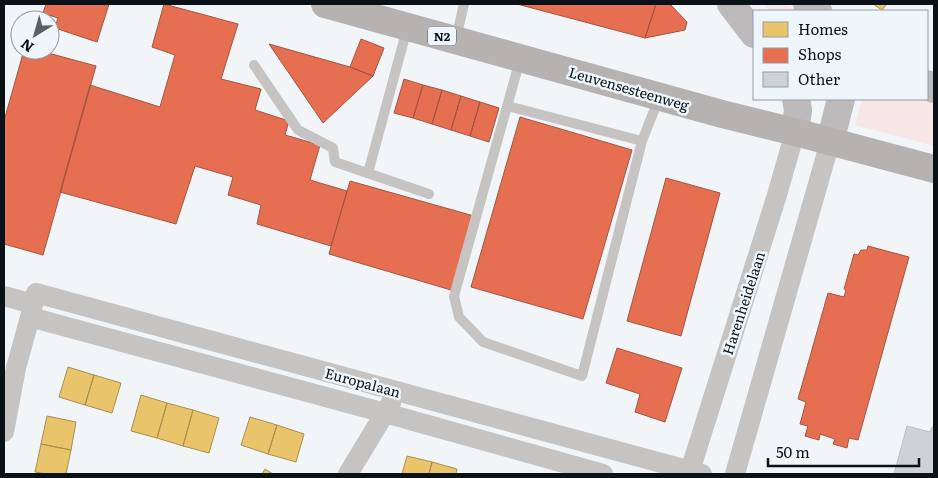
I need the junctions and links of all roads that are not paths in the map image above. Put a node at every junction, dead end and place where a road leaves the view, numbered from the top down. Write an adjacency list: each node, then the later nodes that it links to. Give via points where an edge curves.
1 (325, 4): 4 (main road, Leuvensesteenweg / N2)
2 (464, 4): 6 (lane)
3 (731, 4): 5 (street)
4 (408, 26): 6 (main road, Leuvensesteenweg / N2); 17 (lane)
5 (753, 33)
6 (456, 40): 7 (main road, Leuvensesteenweg / N2)
7 (521, 58): 9 (main road, Leuvensesteenweg / N2); 12 (lane)
8 (254, 66): 17 (lane, via 298,130 333,148 336,162)
9 (659, 97): 13 (main road, Leuvensesteenweg / N2); 14 (lane)
10 (796, 100): 13 (street)
11 (842, 100): 15 (street)
12 (508, 106): 14 (lane); 14 (lane, via 454,296 459,317 482,342 582,376)
13 (795, 132): 15 (main road, Leuvensesteenweg / N2); 24 (street, Harenheidelaan)
14 (642, 140)
15 (830, 142): 16 (main road, Leuvensesteenweg / N2); 27 (street)
16 (934, 169)
17 (368, 173): 18 (lane)
18 (429, 194)
19 (4, 296): 20 (street, Europalaan)
20 (32, 311): 21 (street, Europalaan, via 36,293); 22 (street, Europalaan); 23 (street, via 16,368)
21 (398, 392): 22 (street); 24 (street, Europalaan)
22 (385, 413): 25 (street); 26 (street, Europalaan)
23 (4, 432)
24 (694, 473)
25 (348, 474)
26 (603, 474)
27 (735, 474)

